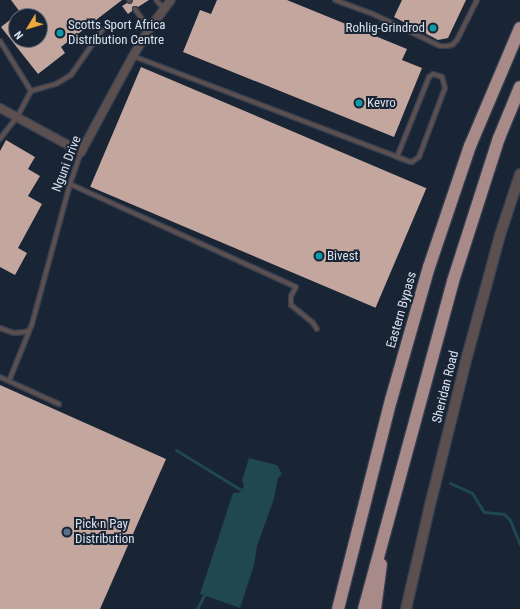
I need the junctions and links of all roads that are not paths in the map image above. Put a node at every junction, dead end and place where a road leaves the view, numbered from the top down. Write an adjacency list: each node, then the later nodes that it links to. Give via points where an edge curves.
1 (156, 0): 6 (lane)
2 (171, 0): 6 (street, Nguni Drive)
3 (335, 0): 4 (lane, via 374,14 440,46 452,45 457,40)
4 (477, 0)
5 (135, 9): 9 (lane)
6 (164, 9): 9 (street, Nguni Drive)
7 (520, 28): 28 (highway, Eastern Bypass, via 470,146 429,267 391,400)
8 (103, 29): 13 (lane, via 71,75 56,84)
9 (149, 29): 11 (street, Nguni Drive)
10 (0, 41): 13 (lane)
11 (133, 56): 17 (street, Nguni Drive); 18 (lane)
12 (520, 87): 27 (highway, via 499,138 453,281)
13 (30, 92): 15 (lane)
14 (0, 108): 15 (street)
15 (17, 117): 16 (lane); 17 (street)
16 (0, 139)
17 (82, 152): 20 (lane, Nguni Drive)
18 (397, 157): 18 (lane, via 412,162 419,157 445,88 442,77 433,74 429,77)
19 (520, 174): 31 (street, Sheridan Road, via 500,235 468,353 430,501)
20 (70, 184): 22 (lane, Nguni Drive); 23 (lane, via 296,287 291,296 291,305)
21 (0, 328): 22 (lane, via 14,333)
22 (29, 329): 25 (lane, Nguni Drive)
23 (317, 329)
24 (0, 377): 25 (lane)
25 (9, 381): 26 (lane)
26 (59, 404)
27 (383, 535): 29 (highway); 30 (highway)
28 (338, 609)
29 (364, 609)
30 (375, 609)
31 (406, 609)

